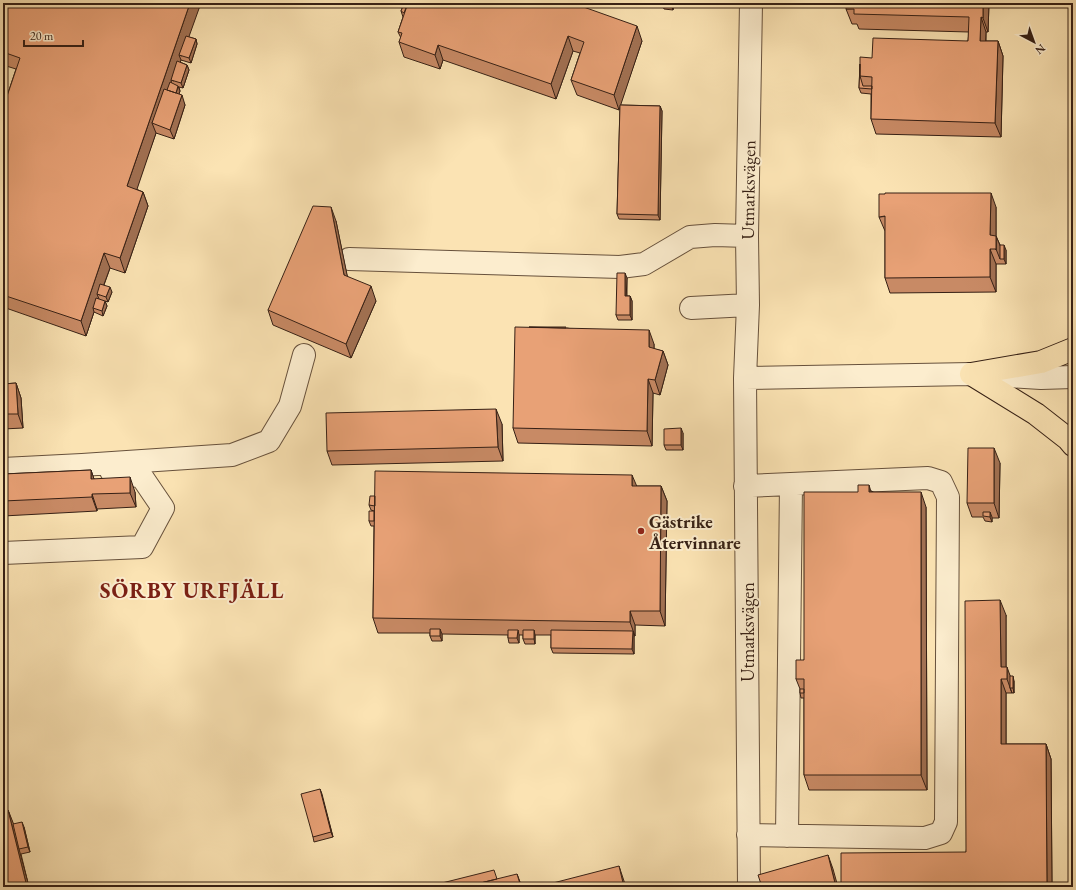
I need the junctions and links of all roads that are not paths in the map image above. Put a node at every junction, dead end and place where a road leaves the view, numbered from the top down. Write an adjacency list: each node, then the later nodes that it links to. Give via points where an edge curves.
1 (751, 3): 2 (street, Utmarksvägen)
2 (747, 236): 3 (street, via 690,236 644,264 620,267); 4 (street, Utmarksvägen)
3 (349, 259)
4 (748, 305): 5 (street); 10 (street, Utmarksvägen)
5 (691, 308)
6 (1073, 349): 8 (main road, via 1041,362)
7 (304, 354): 12 (street, via 290,406 269,441 232,455)
8 (971, 374): 9 (street); 10 (street); 11 (main road, via 1036,414)
9 (1073, 377)
10 (745, 378): 15 (street, Utmarksvägen)
11 (1073, 445)
12 (82, 465): 13 (street); 16 (street, via 142,477 163,508 142,547)
13 (3, 468)
14 (791, 484): 15 (street); 18 (street); 18 (street, via 928,478 940,482 948,497 946,822 941,833 925,838)
15 (746, 486): 17 (street, Utmarksvägen)
16 (3, 552)
17 (748, 835): 18 (street); 19 (street, Utmarksvägen)
18 (787, 836)
19 (749, 887)

